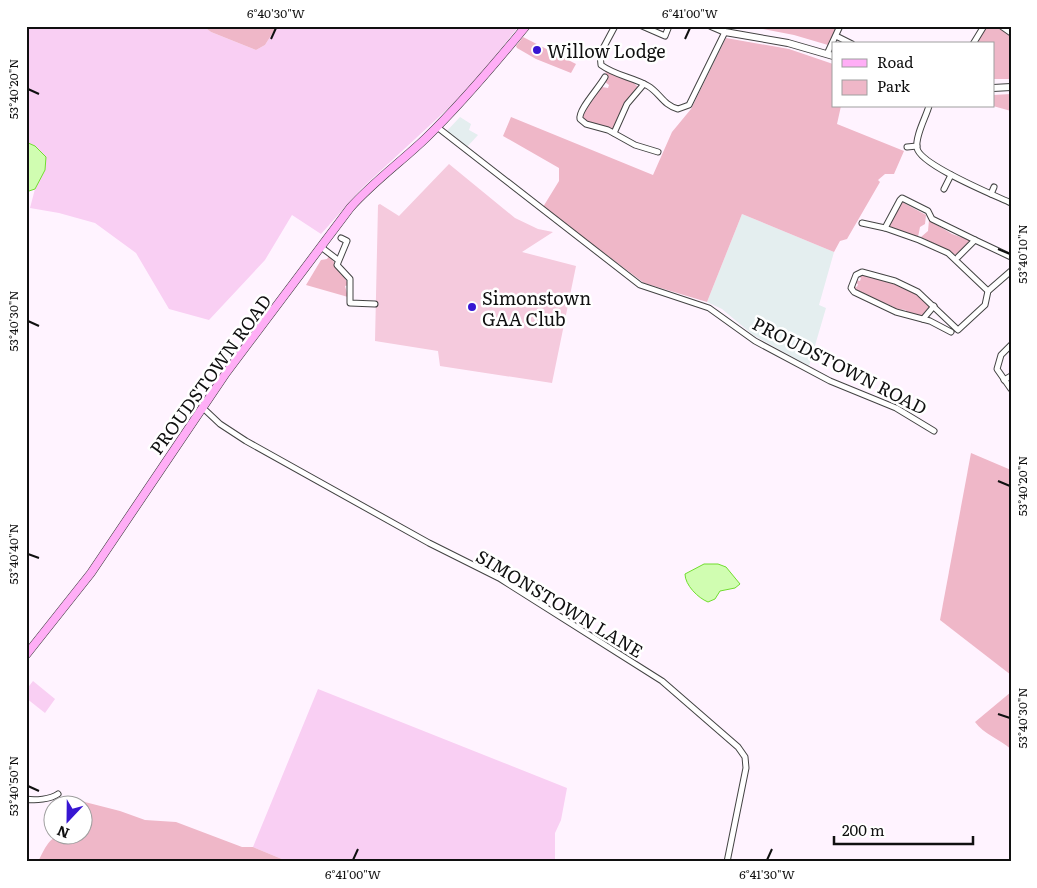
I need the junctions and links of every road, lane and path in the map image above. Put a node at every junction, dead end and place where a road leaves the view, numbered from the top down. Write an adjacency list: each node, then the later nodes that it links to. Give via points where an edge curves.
1 (526, 26): 23 (main road, PROUDSTOWN ROAD)
2 (615, 26): 18 (street, via 602,49 599,62 612,72)
3 (642, 26): 4 (street, via 664,36)
4 (668, 26)
5 (711, 26): 9 (street)
6 (840, 26): 11 (street)
7 (984, 26): 14 (street)
8 (1001, 26): 10 (street)
9 (725, 32): 15 (street, via 788,43); 18 (street, via 686,108 670,106)
10 (1011, 33)
11 (836, 36): 12 (street); 13 (street)
12 (834, 42)
13 (848, 42)
14 (974, 42)
15 (830, 55)
16 (605, 77): 17 (street)
17 (602, 83): 19 (street); 24 (street, via 580,109 579,116 586,124)
18 (644, 84): 24 (street, via 626,104)
19 (608, 86)
20 (1011, 87): 21 (street)
21 (994, 88)
22 (928, 108): 25 (street)
23 (437, 127): 39 (main road, PROUDSTOWN ROAD, via 366,190); 54 (street, PROUDSTOWN ROAD, via 640,285 709,308 754,341 830,381 896,408)
24 (614, 133): 27 (street)
25 (917, 146): 26 (street); 30 (street, via 929,161)
26 (907, 147)
27 (651, 150): 28 (street); 29 (street)
28 (658, 152)
29 (648, 156)
30 (951, 175): 32 (street); 33 (street)
31 (994, 187): 33 (street)
32 (944, 188)
33 (991, 194): 34 (street)
34 (1011, 203)
35 (862, 223): 36 (street)
36 (885, 228): 38 (street, via 902,198 928,211 932,219); 44 (street, via 948,254)
37 (341, 238): 42 (street, via 347,241)
38 (975, 240): 40 (street); 41 (street)
39 (321, 247): 42 (street); 53 (main road, PROUDSTOWN ROAD)
40 (958, 257)
41 (1011, 257)
42 (338, 260): 45 (street, via 338,268 351,283 350,303)
43 (1011, 271): 44 (street)
44 (988, 291): 46 (street, via 985,305 958,330)
45 (375, 304)
46 (934, 306): 47 (street); 47 (street, via 901,283 862,272 856,275 851,288 854,292 896,312)
47 (923, 320): 48 (street)
48 (951, 332)
49 (1011, 345): 51 (street, via 1001,355 997,369)
50 (1011, 376): 51 (street)
51 (1004, 380): 52 (street)
52 (1011, 389)
53 (202, 407): 55 (main road, PROUDSTOWN ROAD, via 91,573); 58 (street, SIMONSTOWN LANE, via 246,441 429,543 499,578 676,690 745,756 746,768)
54 (934, 431)
55 (26, 655)
56 (58, 794): 57 (street, via 54,798)
57 (26, 799)
58 (727, 862)

